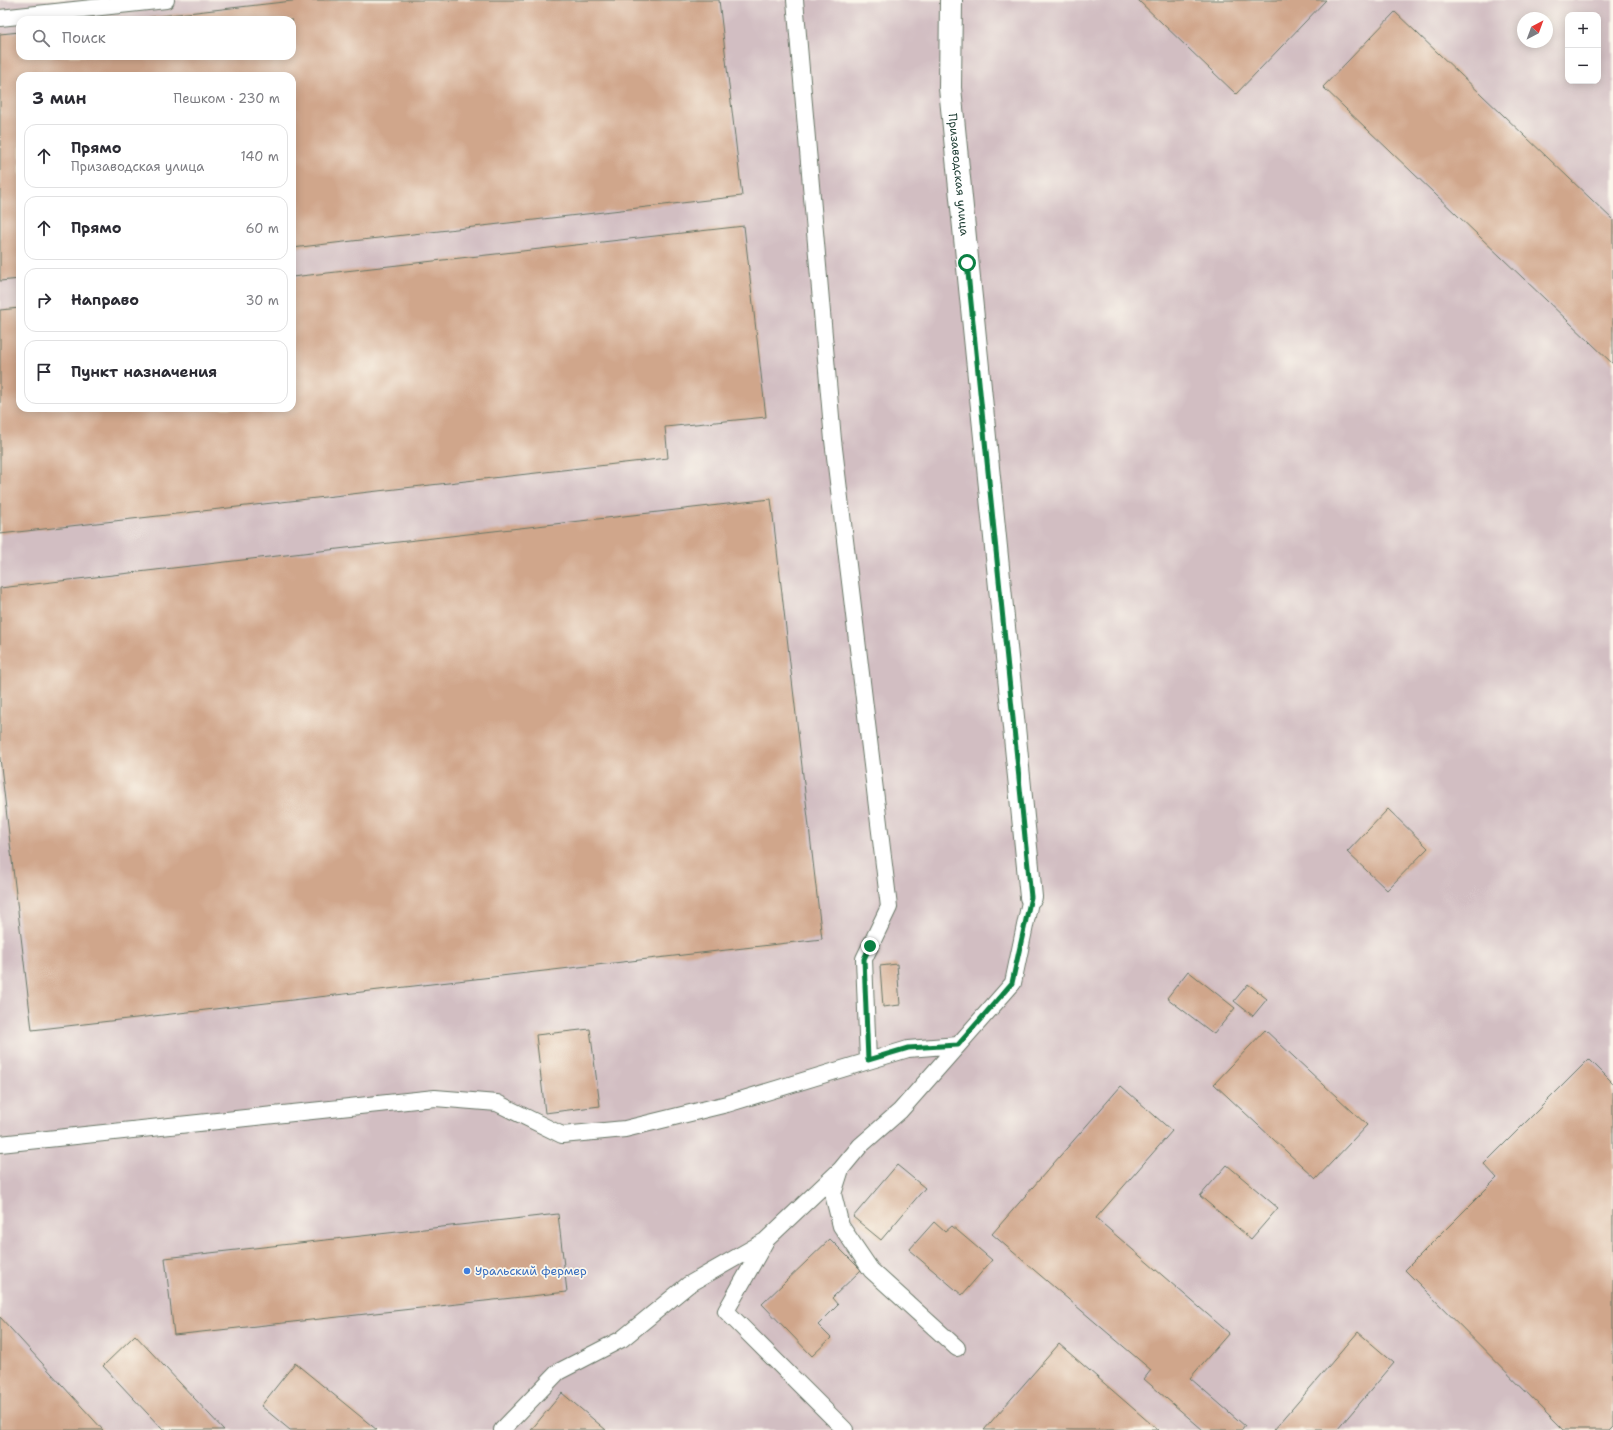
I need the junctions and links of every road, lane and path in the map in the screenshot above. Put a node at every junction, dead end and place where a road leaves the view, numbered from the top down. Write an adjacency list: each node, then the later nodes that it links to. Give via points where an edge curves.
1 (166, 0): 5 (lane)
2 (794, 0): 9 (lane, via 833,440 888,907 864,959)
3 (951, 0): 7 (street, Призаводская улица, via 950,88)
4 (16, 16): 6 (lane)
5 (18, 16)
6 (0, 18)
7 (1031, 897): 8 (lane, via 1012,983)
8 (958, 1045): 9 (lane, via 908,1048); 11 (lane, via 900,1111 860,1146)
9 (868, 1060): 10 (lane, via 727,1104 617,1130 562,1135 497,1103 435,1098)
10 (0, 1144)
11 (841, 1169): 12 (lane); 13 (lane, via 833,1194 840,1226 871,1270)
12 (765, 1241): 14 (lane, via 688,1285 622,1339 558,1372); 15 (lane, via 726,1311)
13 (957, 1348)
14 (502, 1430)
15 (845, 1430)

